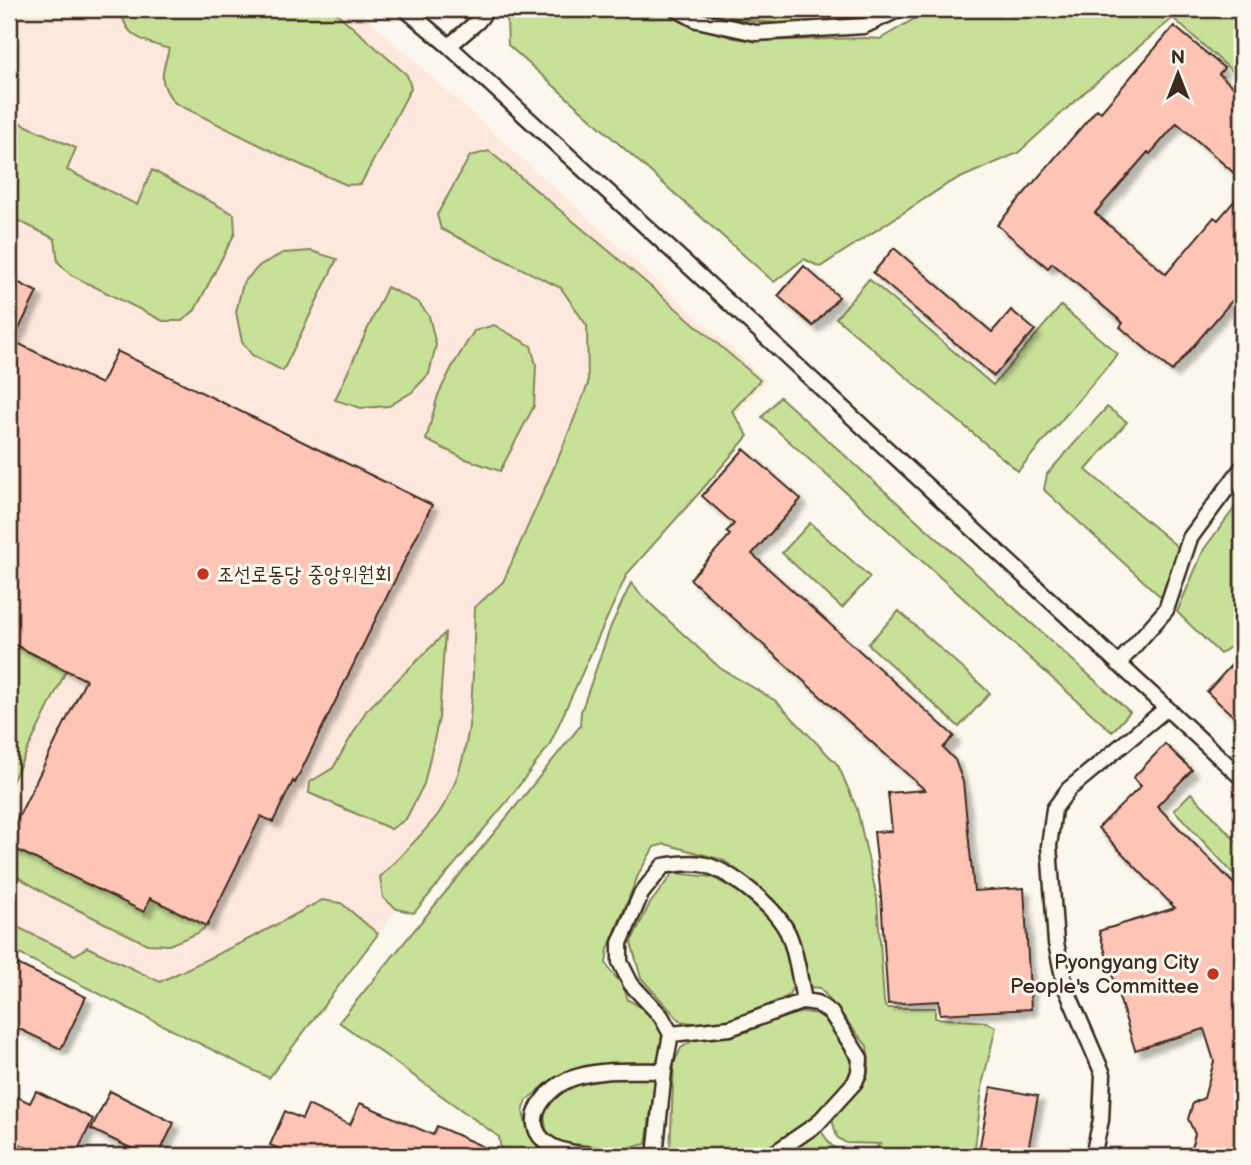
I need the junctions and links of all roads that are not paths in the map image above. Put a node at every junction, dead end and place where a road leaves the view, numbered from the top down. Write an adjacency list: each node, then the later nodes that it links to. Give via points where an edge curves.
1 (405, 9): 5 (lane)
2 (487, 9): 5 (lane)
3 (676, 9): 4 (lane, via 697,20 756,33 863,26)
4 (900, 9)
5 (449, 46): 7 (lane)
6 (1242, 468): 7 (lane, via 1189,538 1166,610)
7 (1118, 664): 8 (lane)
8 (1167, 708): 9 (lane); 16 (lane, via 1069,789 1054,809 1049,846 1056,943 1065,986 1103,1074 1101,1120)
9 (1242, 778)
10 (804, 1001): 11 (lane, via 730,1028); 11 (lane, via 790,938 782,921 754,892 701,864 663,866 640,894 620,943 620,962 631,984); 15 (lane, via 831,1013 860,1058 859,1072 817,1124)
11 (671, 1034): 12 (lane)
12 (664, 1071): 13 (lane, via 597,1072 556,1085 545,1096 534,1123 539,1135 551,1146); 14 (lane)
13 (597, 1156)
14 (656, 1156)
15 (767, 1156)
16 (1093, 1156)

